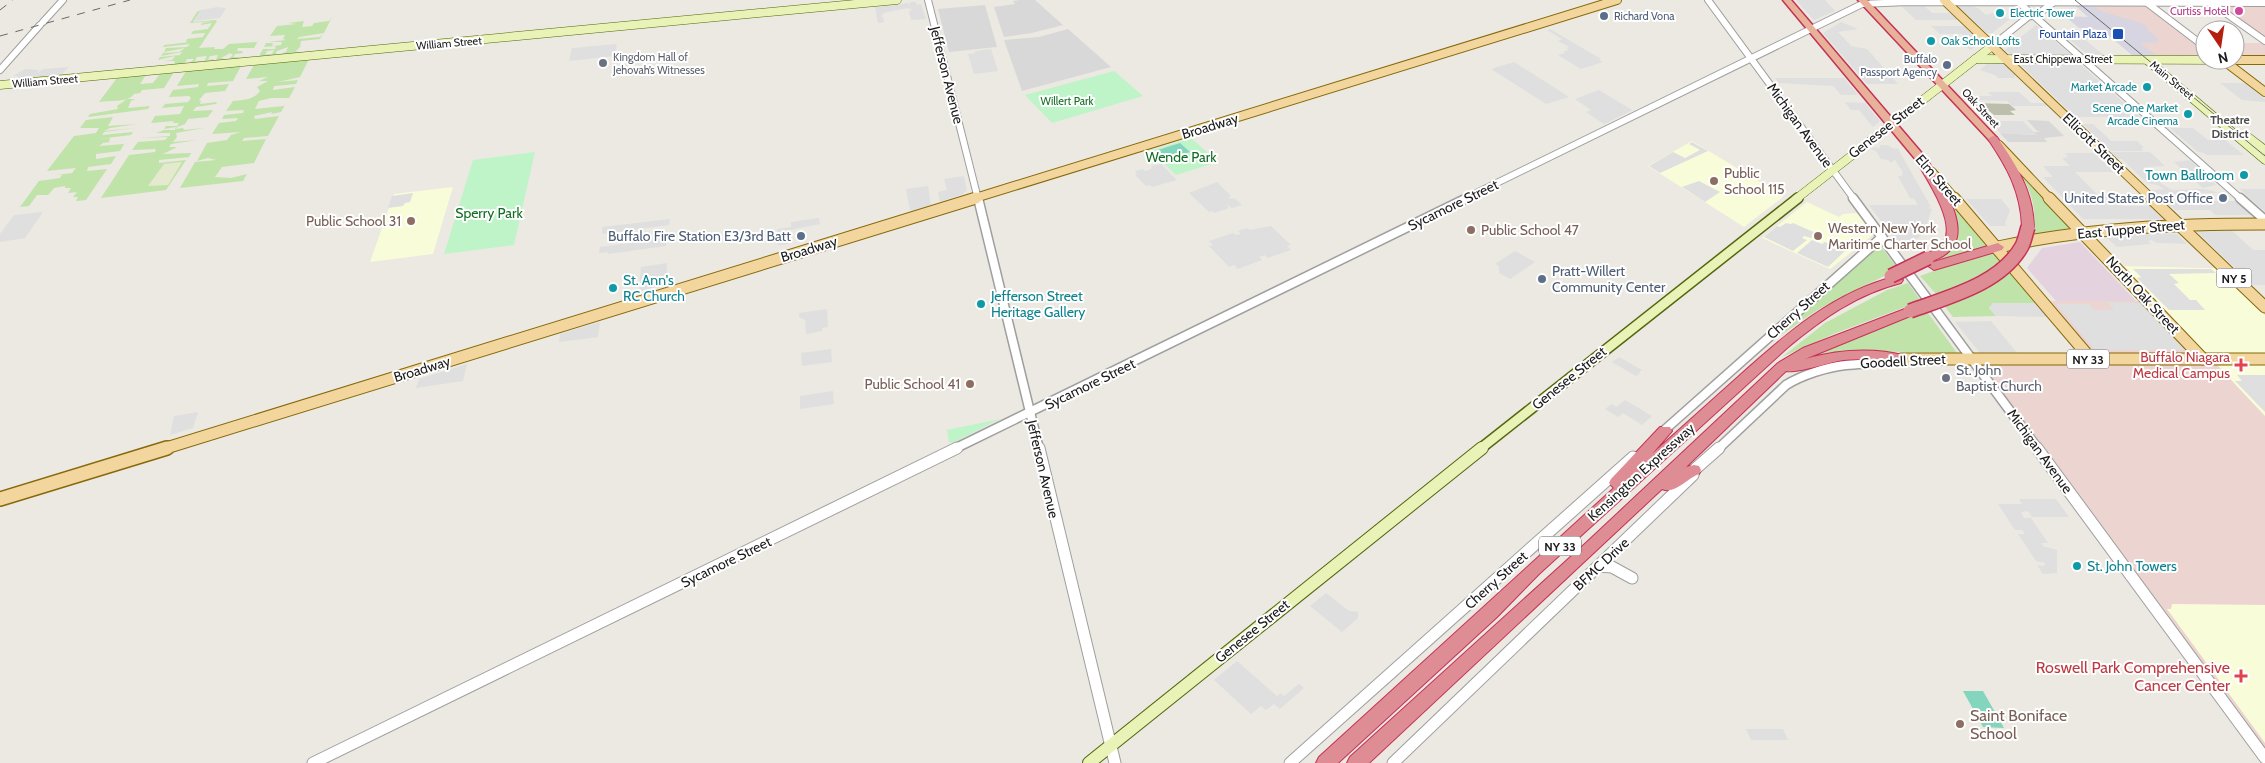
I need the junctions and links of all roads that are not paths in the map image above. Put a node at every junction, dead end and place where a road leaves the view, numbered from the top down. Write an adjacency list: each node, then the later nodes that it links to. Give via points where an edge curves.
1 (63, 0): 15 (street)
2 (897, 0): 31 (main road, William Street)
3 (928, 0): 39 (street, Jefferson Avenue)
4 (1617, 0): 39 (main road, Broadway)
5 (1708, 0): 20 (street, Michigan Avenue)
6 (1787, 0): 16 (highway, Elm Street)
7 (1945, 1): 8 (street); 11 (street); 19 (main road, Ellicott Street / NY 5)
8 (2017, 1): 12 (street); 14 (street)
9 (2145, 1): 10 (street); 12 (street); 17 (street)
10 (2209, 1): 13 (street); 18 (street)
11 (1864, 2): 16 (street, Sycamore Street); 30 (highway, Oak Street)
12 (2054, 2): 14 (street, Genesee Street, via 2038,14)
13 (2265, 3)
14 (2032, 14): 19 (street, Genesee Street); 23 (street)
15 (42, 24): 28 (street)
16 (1811, 29): 20 (street, Sycamore Street); 33 (highway, Elm Street)
17 (2195, 39)
18 (2265, 41)
19 (1992, 46): 21 (main road, Genesee Street); 22 (main road, Ellicott Street / NY 5)
20 (1751, 59): 38 (street, Michigan Avenue); 54 (street, Sycamore Street)
21 (1975, 59): 22 (main road, East Chippewa Street); 30 (main road, Genesee Street)
22 (2006, 59): 23 (main road, East Chippewa Street); 41 (main road, Ellicott Street / NY 5)
23 (2083, 60): 24 (main road, East Chippewa Street); 40 (street)
24 (2150, 60): 25 (main road, East Chippewa Street); 35 (main road, Main Street); 37 (main road, Main Street)
25 (2195, 60)
26 (2245, 60): 27 (main road)
27 (2265, 60)
28 (0, 70)
29 (2236, 70): 32 (main road)
30 (1942, 84): 33 (main road, Genesee Street); 34 (highway, Oak Street)
31 (0, 85)
32 (2265, 92)
33 (1892, 123): 36 (highway, Elm Street); 38 (main road, Genesee Street)
34 (1993, 139): 42 (main road, Oak Street); 53 (highway, bridge, via 2018,178 2028,204 2027,237 2022,249 2002,269 1971,287 1808,351 1783,366)
35 (2265, 150)
36 (1921, 159): 44 (main road, Elm Street); 45 (highway, via 1952,220 1953,230 1950,240)
37 (2265, 160)
38 (1832, 169): 43 (street, Michigan Avenue); 62 (main road, Genesee Street)
39 (978, 197): 54 (street, Jefferson Avenue); 57 (main road, Broadway)
40 (2265, 222): 41 (main road, East Tupper Street)
41 (2178, 224): 42 (main road, East Tupper Street / NY 33); 46 (main road, Ellicott Street / NY 5)
42 (2083, 231): 44 (main road, East Tupper Street / NY 33); 50 (main road, North Oak Street)
43 (1882, 237): 48 (street, Michigan Avenue); 55 (street, Cherry Street)
44 (1998, 248): 45 (highway, NY 33); 49 (main road, Elm Street)
45 (1931, 262): 60 (highway, Kensington Expressway / NY 33, via 1835,307 1789,338)
46 (2265, 307)
47 (1901, 359): 48 (main road, Goodell Street / NY 33); 52 (street, Goodell Street, via 1843,365); 53 (highway, NY 33, via 1868,356 1823,359 1788,369)
48 (1972, 359): 49 (main road, Goodell Street / NY 33); 63 (street, Michigan Avenue)
49 (2091, 359): 50 (main road, Goodell Street / NY 33)
50 (2203, 359): 51 (main road, Goodell Street / NY 33)
51 (2265, 359)
52 (1812, 373): 56 (street, BFMC Drive, via 1786,385)
53 (1762, 386): 58 (highway, Kensington Expressway / NY 33)
54 (1030, 412): 62 (street, Jefferson Avenue); 64 (street, Sycamore Street)
55 (1665, 431): 60 (highway, via 1632,468 1561,534); 67 (street, Cherry Street)
56 (1694, 470): 58 (highway, via 1686,472); 59 (street, BFMC Drive, via 1693,475)
57 (0, 499)
58 (1593, 546): 69 (highway, Kensington Expressway / NY 33)
59 (1599, 566): 61 (street, via 1612,567); 70 (street, BFMC Drive)
60 (1533, 570): 68 (highway, Kensington Expressway / NY 33, via 1492,612)
61 (1632, 578)
62 (1110, 745): 65 (main road, Genesee Street); 66 (street, Jefferson Avenue)
63 (2265, 758)
64 (313, 763)
65 (1089, 763)
66 (1115, 763)
67 (1290, 763)
68 (1325, 763)
69 (1356, 763)
70 (1393, 763)

